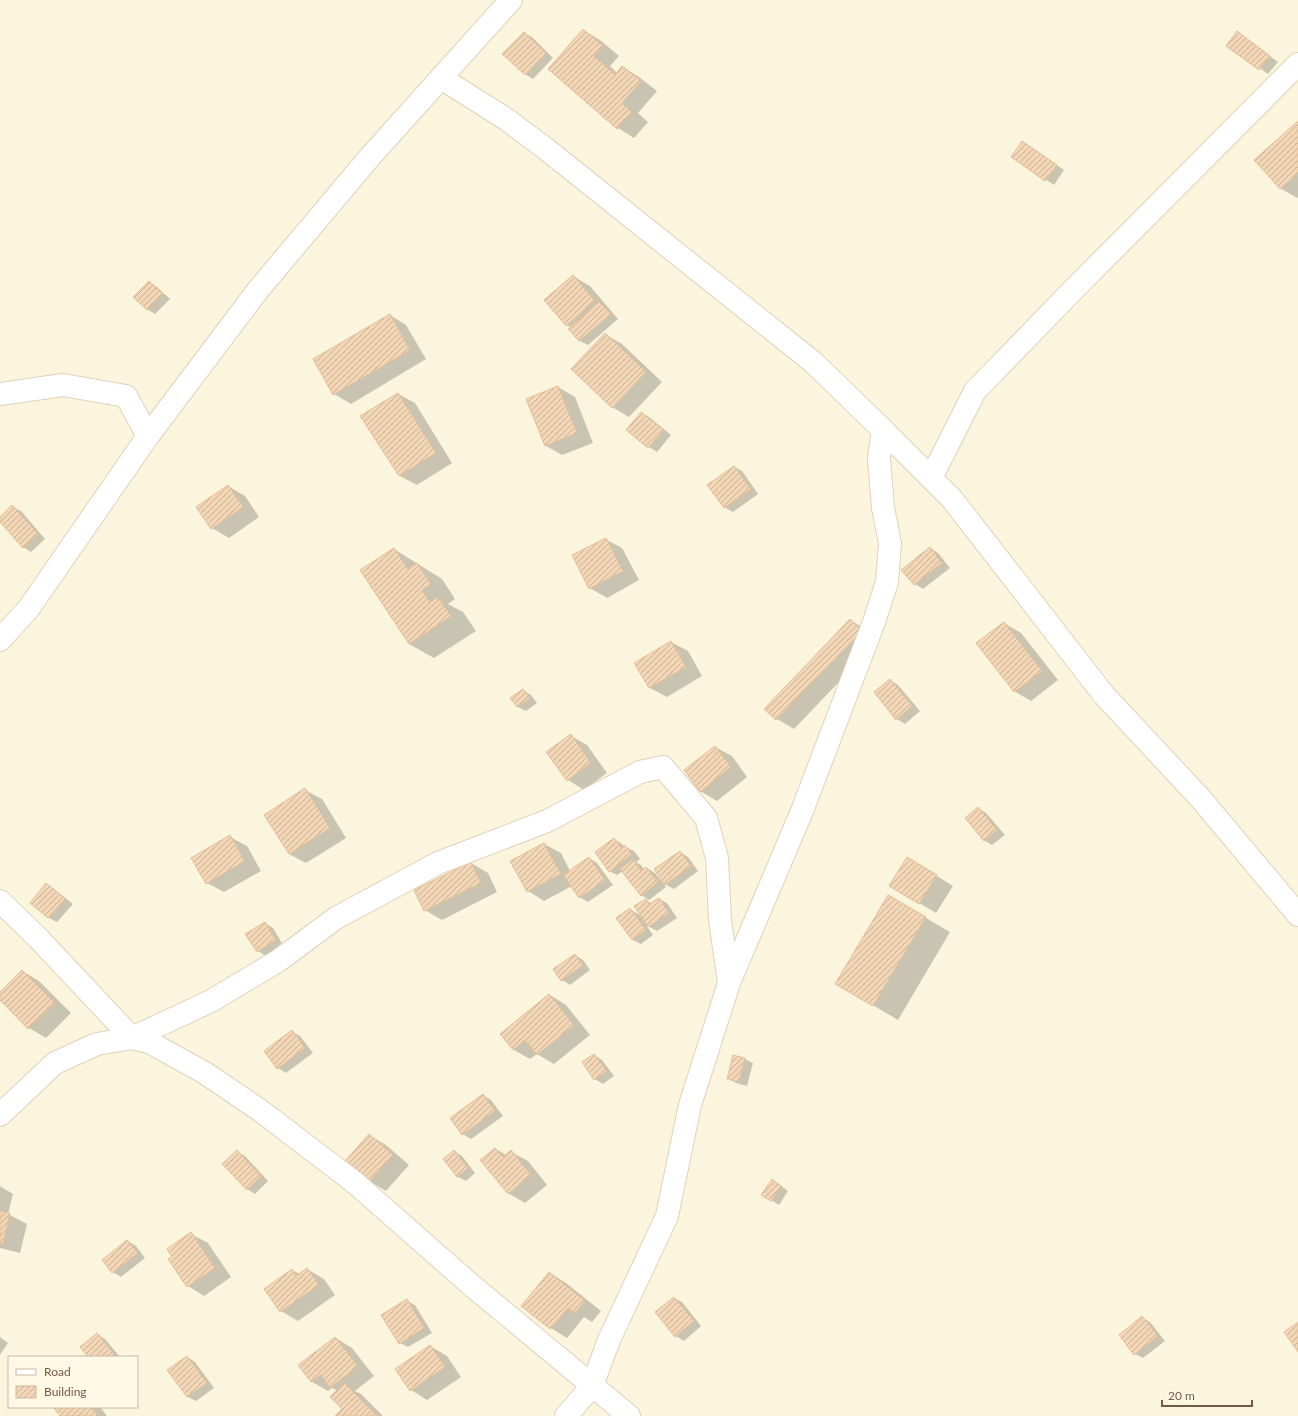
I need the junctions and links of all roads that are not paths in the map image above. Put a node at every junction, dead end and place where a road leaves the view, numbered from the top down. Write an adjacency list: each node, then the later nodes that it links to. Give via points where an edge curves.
1 (511, 0): 3 (street)
2 (1298, 64): 7 (street, via 975,391)
3 (441, 78): 5 (street, via 506,119 813,362); 6 (street, via 369,158 258,290)
4 (0, 394): 6 (street, via 63,385 126,396)
5 (883, 430): 7 (street); 11 (street, via 879,458 883,508 890,543 887,582 802,812)
6 (148, 436): 8 (street, via 29,608)
7 (931, 478): 10 (street, via 952,499 1104,695 1201,799)
8 (0, 640)
9 (0, 901): 12 (street)
10 (1298, 915)
11 (729, 983): 12 (street, via 720,920 717,858 706,818 663,767 640,772 548,821 438,863 336,918 278,961 211,1001); 14 (street, via 690,1105 667,1216 609,1340)
12 (132, 1038): 13 (street, via 97,1044 55,1063); 14 (street, via 149,1042 205,1073 261,1111 354,1182)
13 (0, 1115)
14 (592, 1386): 15 (street); 16 (street)
15 (566, 1416)
16 (629, 1416)

